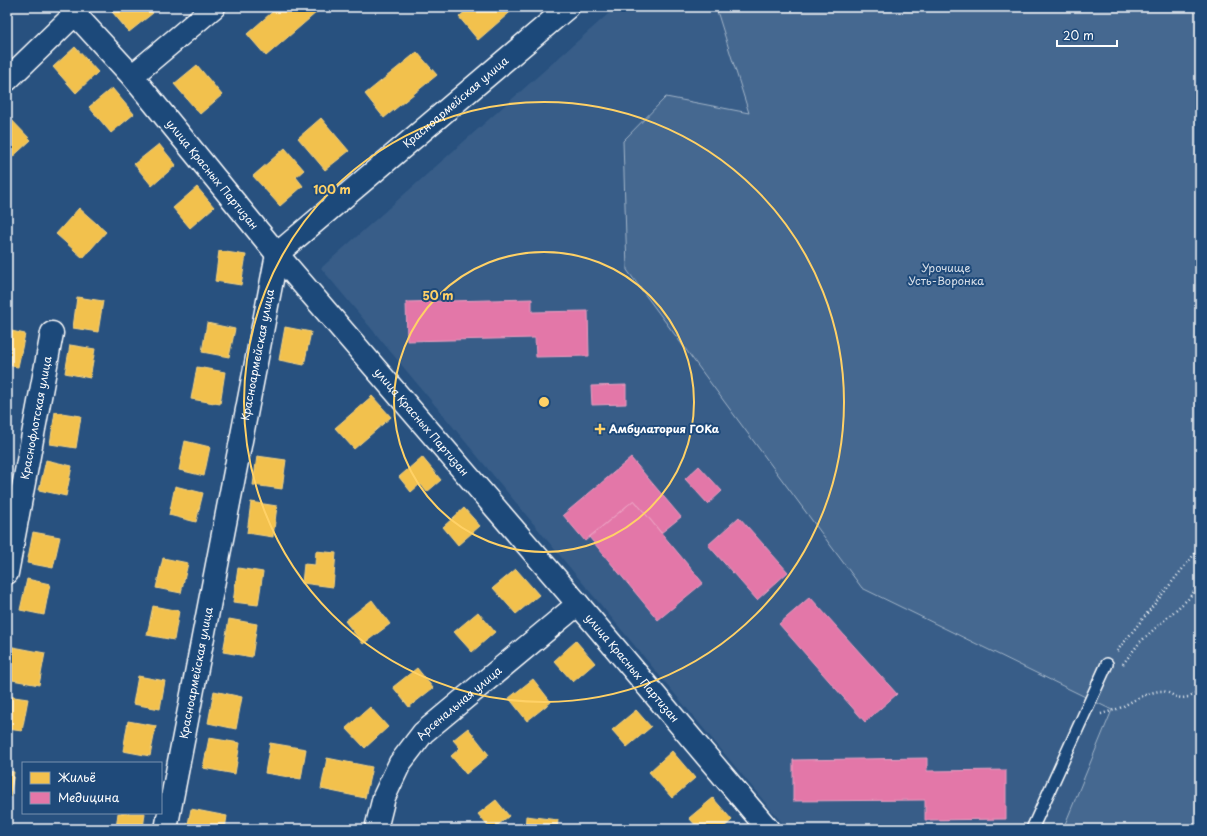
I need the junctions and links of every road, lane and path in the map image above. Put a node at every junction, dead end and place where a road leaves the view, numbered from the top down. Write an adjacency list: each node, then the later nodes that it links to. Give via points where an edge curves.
1 (214, 7): 3 (street)
2 (568, 7): 5 (street, Красноармейская улица)
3 (132, 76): 4 (street, улица Красных Партизан, via 75,14); 5 (street, улица Красных Партизан)
4 (7, 80)
5 (277, 254): 10 (street, улица Красных Партизан); 15 (street, Красноармейская улица)
6 (52, 333): 8 (street, Краснофлотская улица)
7 (1200, 547): 11 (path)
8 (7, 573)
9 (1200, 584): 12 (path, via 1140,642)
10 (578, 604): 16 (street, Арсенальная улица, via 424,733 400,763 384,797); 17 (street, улица Красных Партизан)
11 (1106, 664): 14 (lane)
12 (1121, 666)
13 (1200, 692): 14 (path, via 1185,698 1178,698 1162,690 1153,692 1127,702 1115,710 1092,716)
14 (1079, 724): 18 (lane)
15 (166, 829)
16 (376, 829)
17 (768, 829)
18 (1032, 829)

